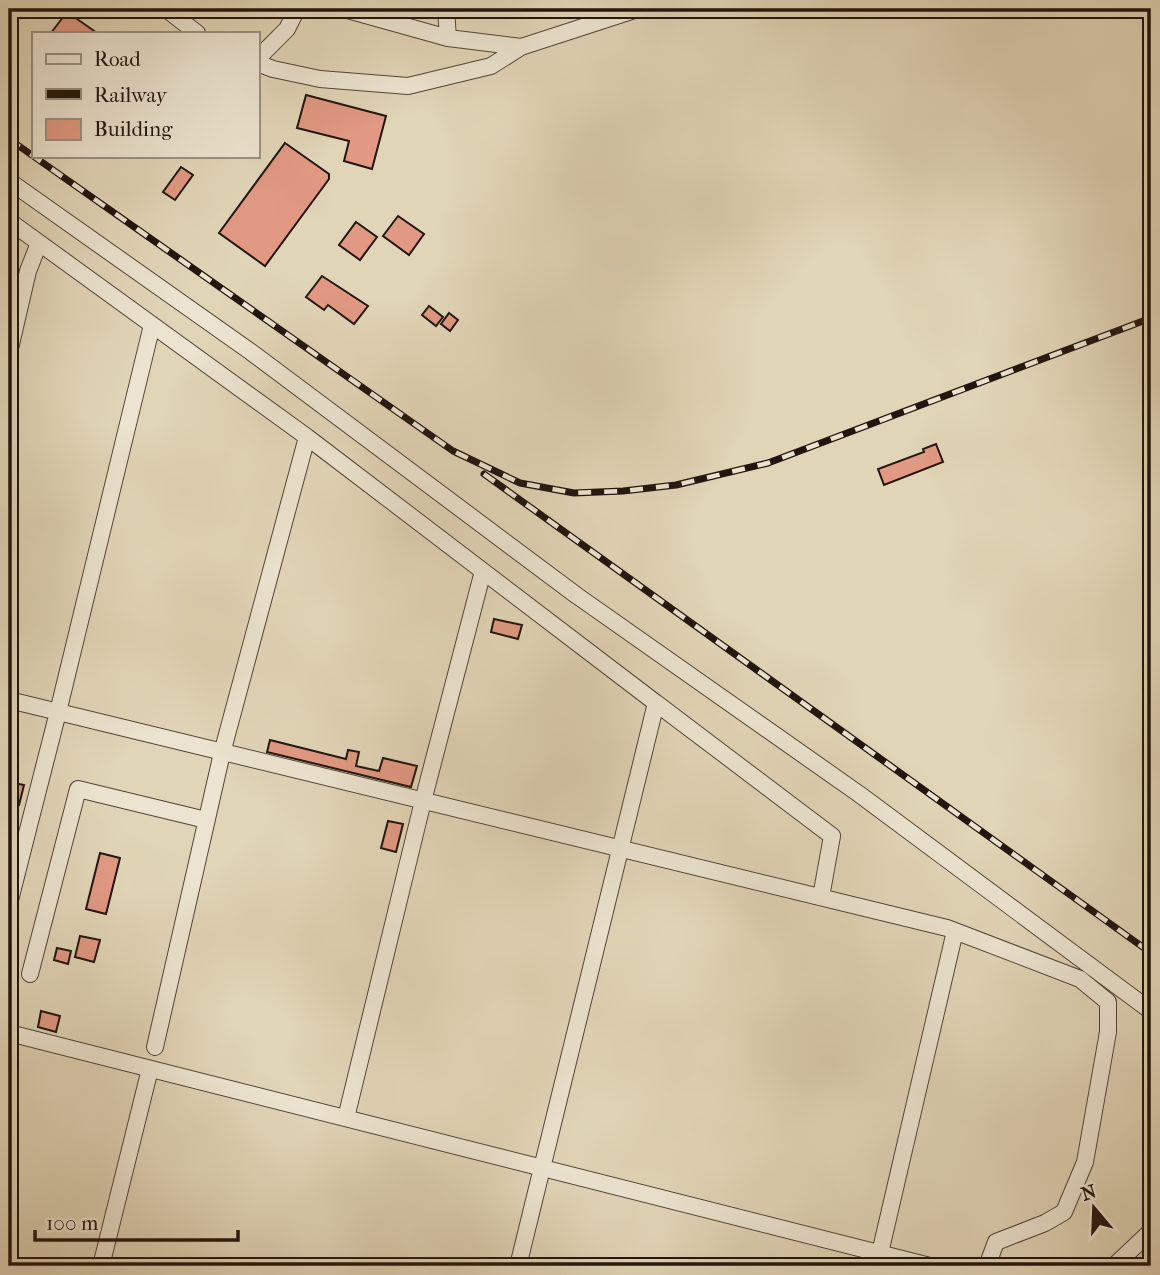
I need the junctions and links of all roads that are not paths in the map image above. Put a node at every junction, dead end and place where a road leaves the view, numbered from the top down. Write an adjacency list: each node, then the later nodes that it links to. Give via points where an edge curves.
1 (166, 9): 6 (street)
2 (298, 9): 9 (street, via 288,29)
3 (344, 9): 7 (street)
4 (446, 9): 7 (street)
5 (638, 9): 8 (street)
6 (196, 32)
7 (447, 38): 8 (street)
8 (522, 47): 10 (street, via 491,65 408,86 320,79)
9 (259, 59)
10 (259, 62)
11 (9, 181): 29 (street, via 251,352 576,595 859,794)
12 (9, 221): 13 (street)
13 (38, 243): 14 (street); 15 (street)
14 (152, 325): 16 (street); 20 (street)
15 (9, 353)
16 (307, 437): 17 (street); 21 (street)
17 (483, 571): 19 (street); 22 (street)
18 (9, 700): 20 (street)
19 (656, 703): 24 (street); 25 (street, via 832,835)
20 (58, 712): 21 (street); 26 (street)
21 (222, 753): 22 (street); 23 (street)
22 (423, 802): 24 (street); 33 (street)
23 (206, 820): 28 (street, via 78,789); 31 (street)
24 (620, 849): 25 (street); 34 (street)
25 (821, 897): 27 (street)
26 (9, 904)
27 (955, 931): 36 (street); 40 (street, via 1080,979 1108,1002 1108,1032 1085,1162 1064,1212 996,1242)
28 (30, 974)
29 (1151, 1011)
30 (9, 1033): 32 (street)
31 (155, 1046)
32 (150, 1069): 33 (street); 37 (street)
33 (346, 1118): 34 (street)
34 (542, 1167): 36 (street); 38 (street)
35 (1151, 1231): 41 (street)
36 (880, 1253): 39 (street)
37 (101, 1266)
38 (518, 1266)
39 (930, 1266)
40 (987, 1266)
41 (1114, 1266)

